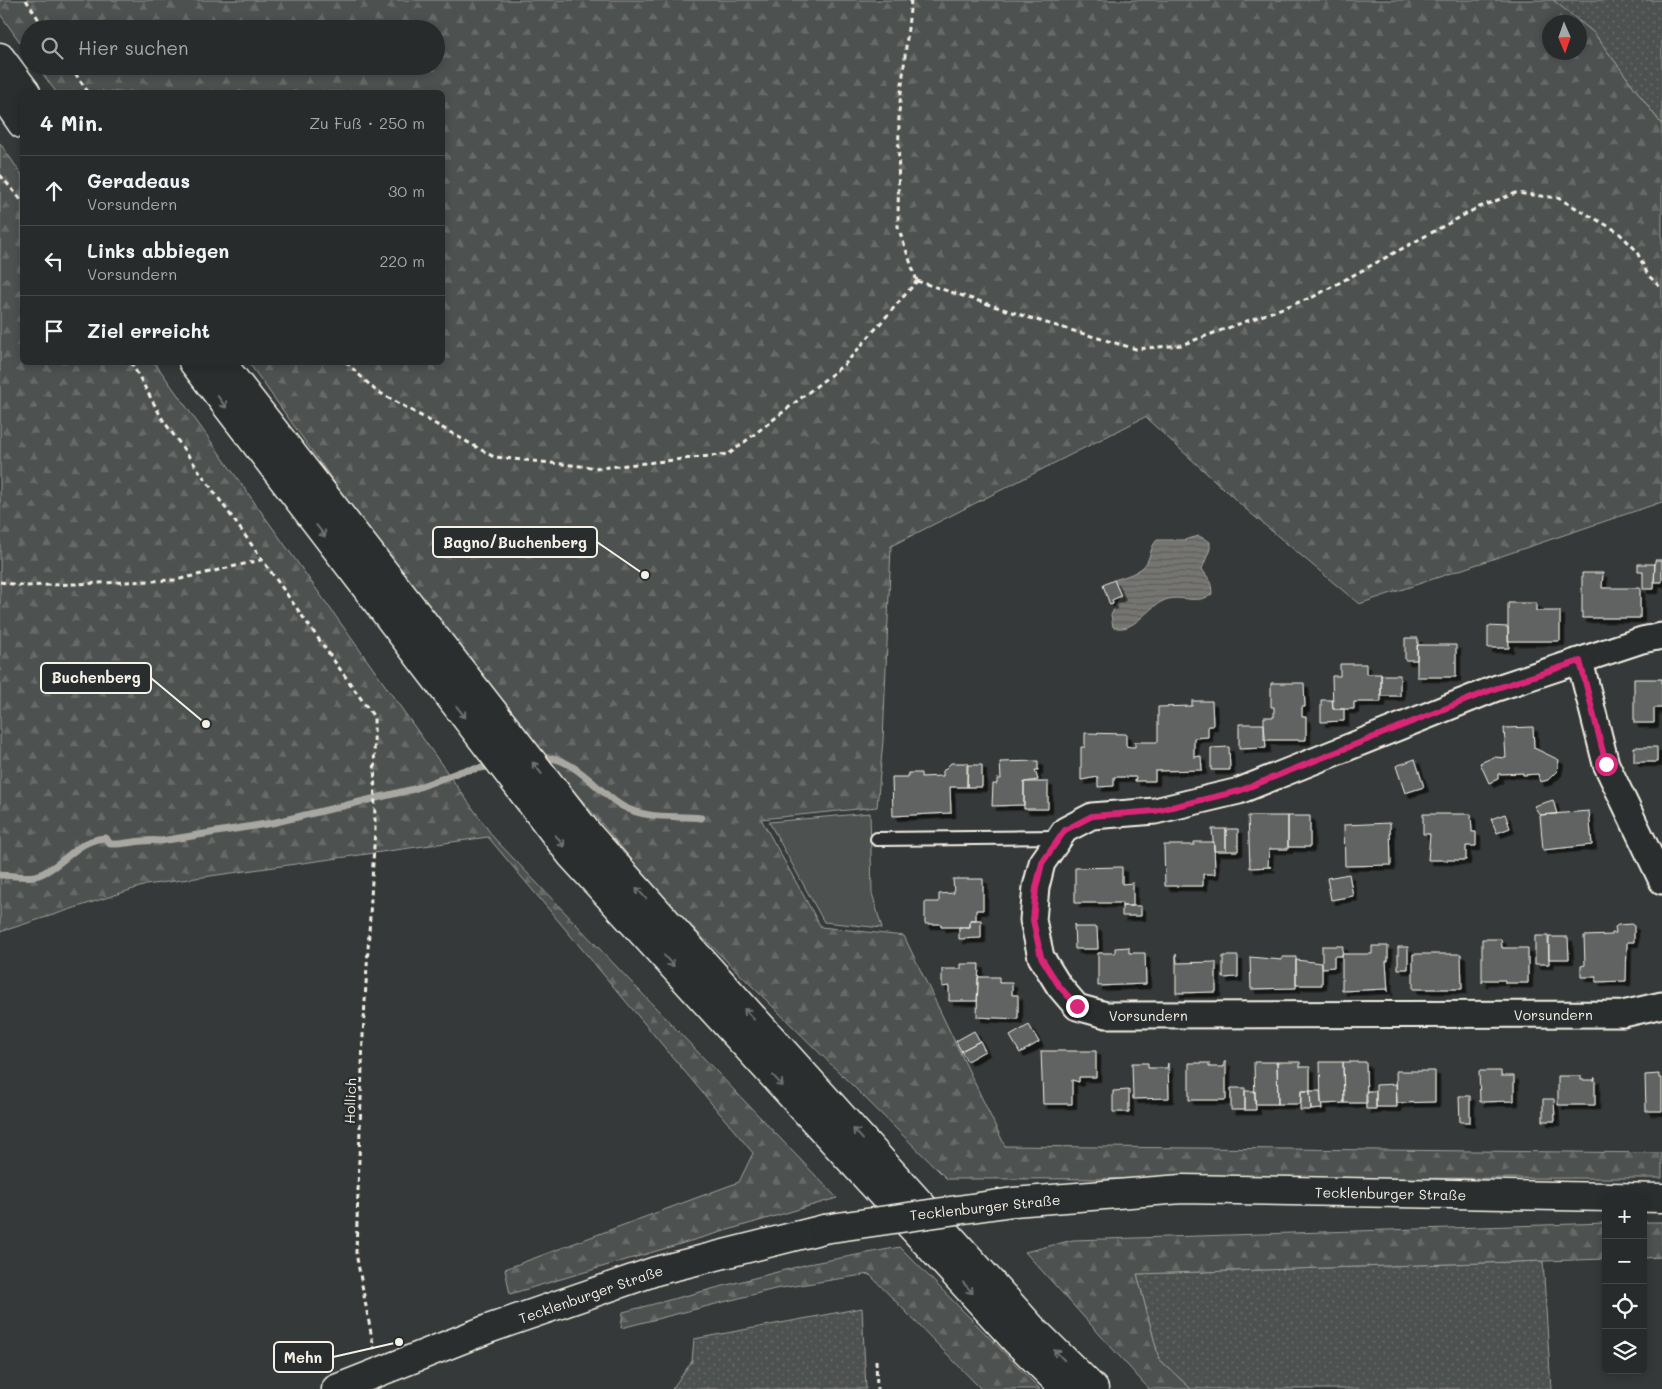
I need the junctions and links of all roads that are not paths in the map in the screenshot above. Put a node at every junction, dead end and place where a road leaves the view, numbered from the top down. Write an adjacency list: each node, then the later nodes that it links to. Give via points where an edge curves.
1 (0, 57): 2 (main road)
2 (25, 90)
3 (0, 92): 4 (main road)
4 (20, 121)
5 (195, 365): 16 (main road, one-way to 16, via 571,855 1010,1334)
6 (223, 365): 17 (main road, one-way to 6, via 1032,1328 590,836)
7 (1662, 636): 8 (street, Vorsundern)
8 (1580, 661): 9 (street, Vorsundern, via 1494,689 1239,791 1155,811 1092,816 1065,830); 11 (street, via 1606,764)
9 (1060, 837): 10 (lane); 12 (street, Vorsundern, via 1042,863 1036,888 1033,920 1041,957 1059,986 1077,1006 1106,1015 1623,1014)
10 (877, 839)
11 (1662, 881)
12 (1662, 1005)
13 (1662, 1198): 14 (main road, Tecklenburger Straße, bridge, via 1182,1189 1013,1202 824,1229 656,1270 488,1328)
14 (381, 1381): 15 (main road, Tecklenburger Straße)
15 (336, 1389)
16 (1065, 1389)
17 (1094, 1389)

